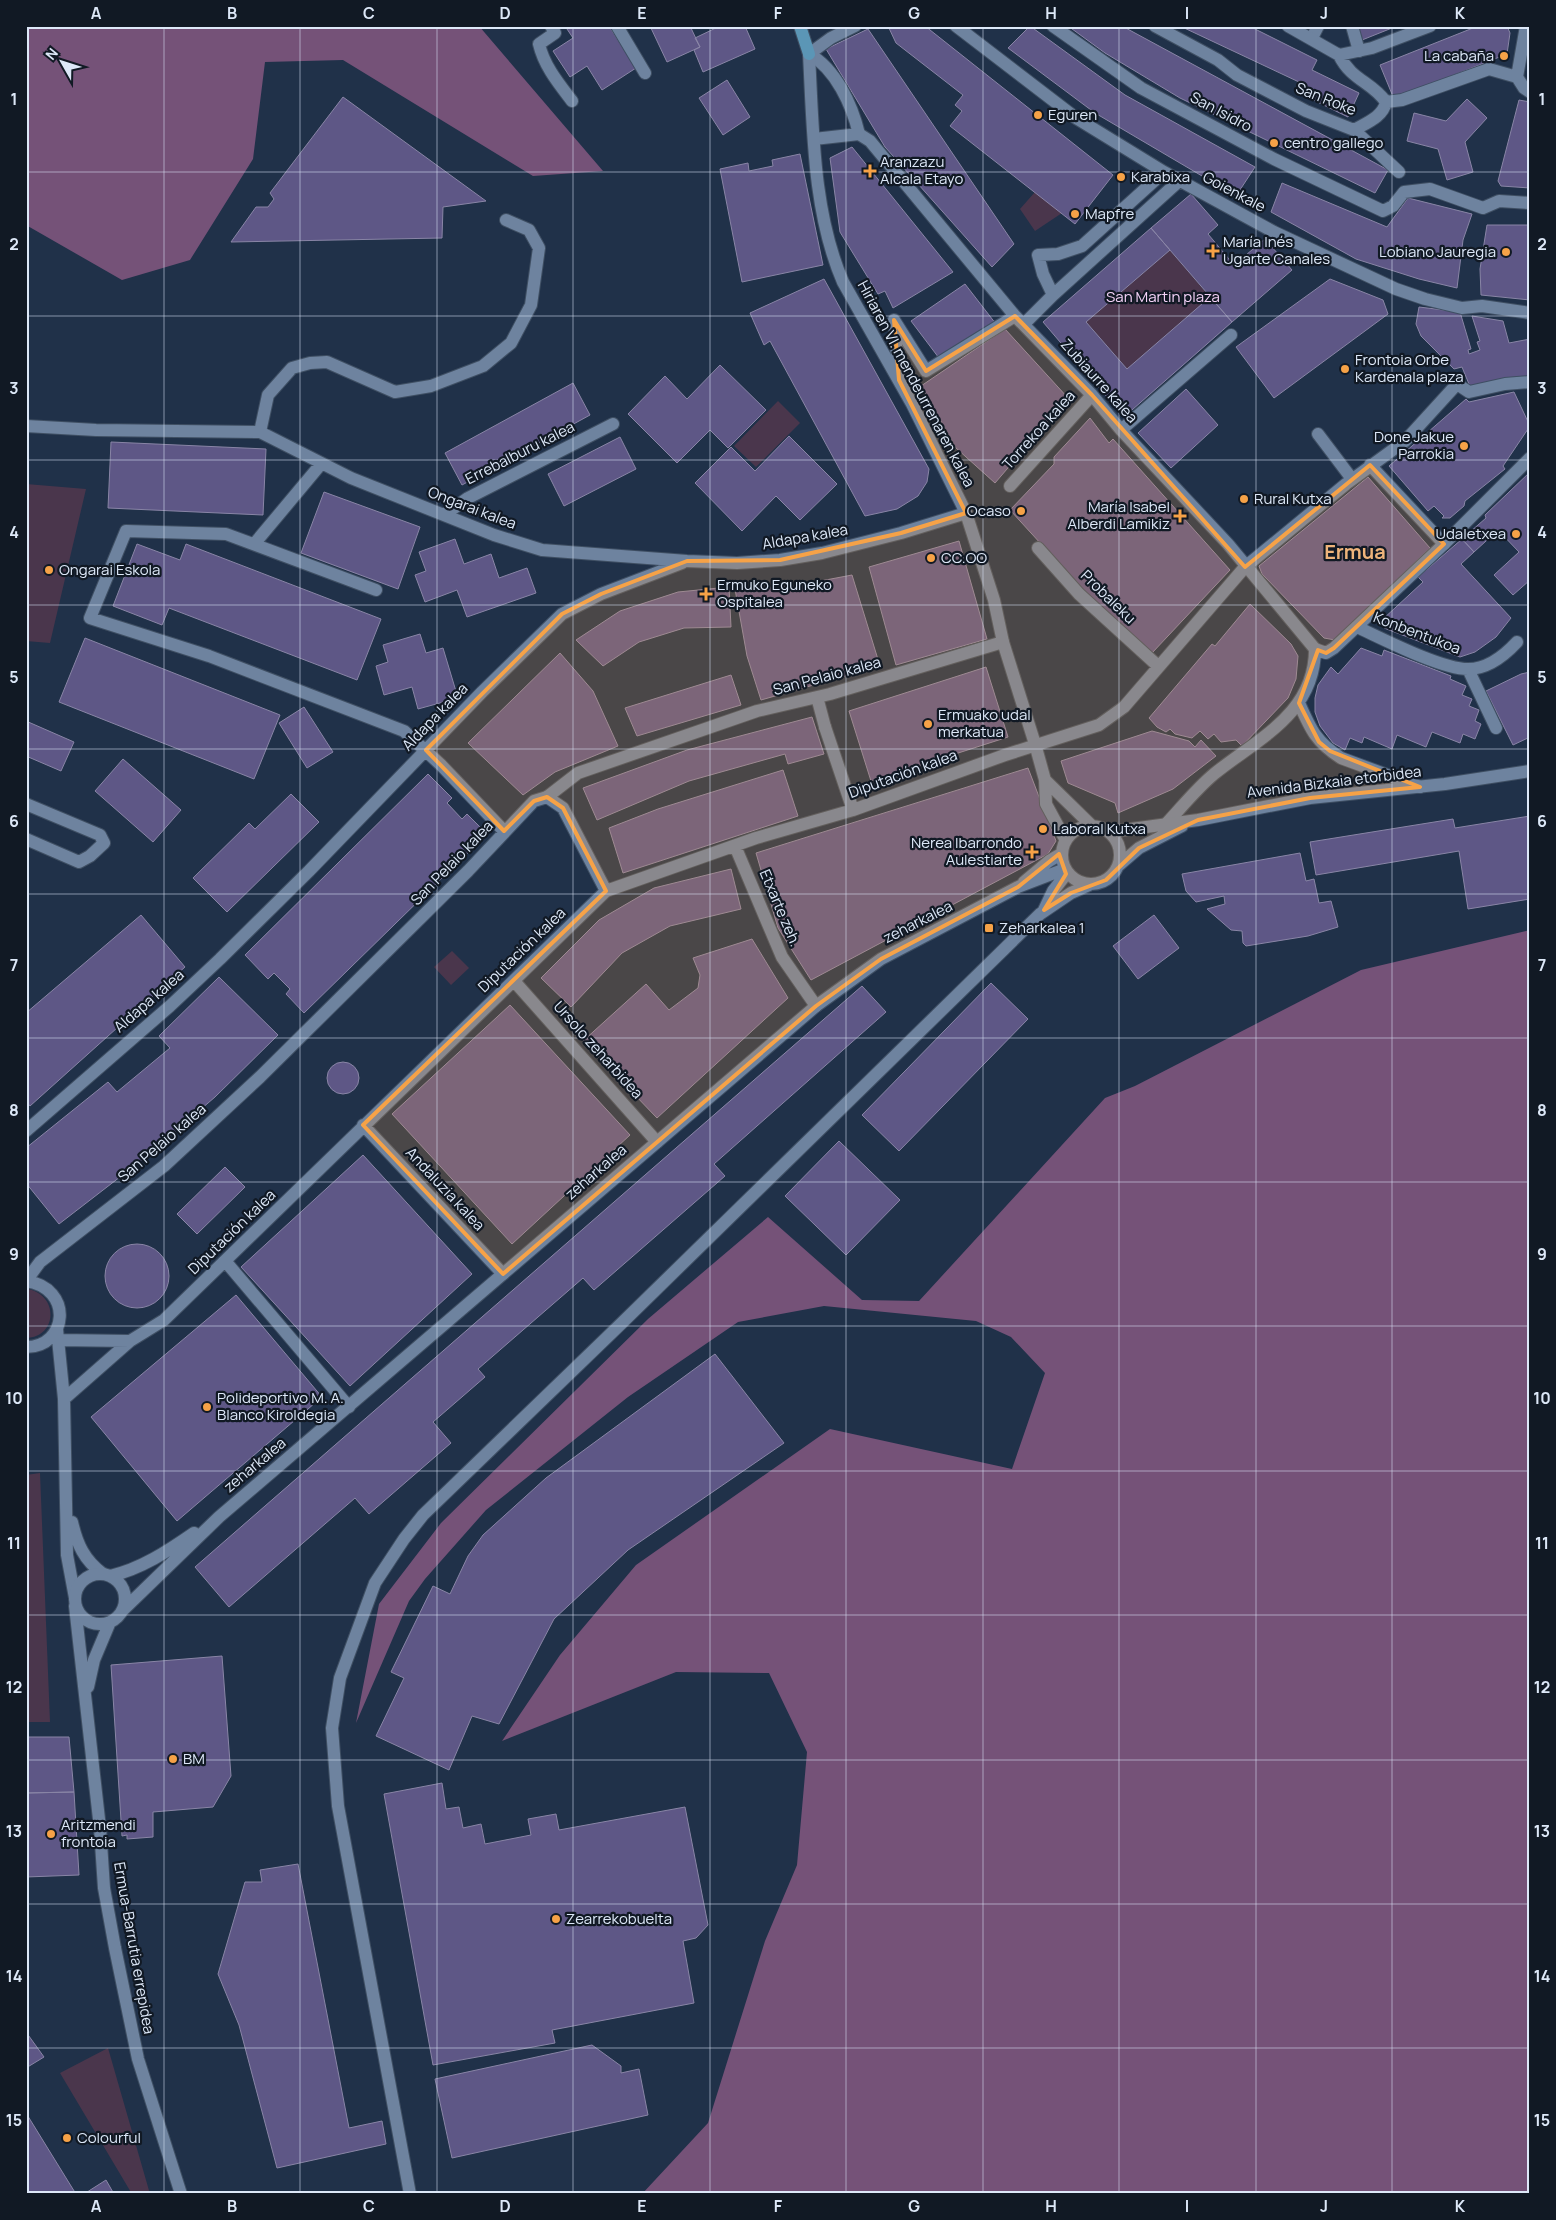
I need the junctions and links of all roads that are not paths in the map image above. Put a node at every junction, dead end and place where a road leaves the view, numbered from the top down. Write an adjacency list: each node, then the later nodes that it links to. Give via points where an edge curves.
1 (551, 26): 20 (street, via 555,33 539,44 541,53)
2 (616, 26): 17 (street)
3 (800, 26): 15 (main road)
4 (855, 26): 15 (street)
5 (956, 26): 25 (street, Goienkale, via 1076,118)
6 (1053, 26): 28 (street, San Isidro, via 1141,88 1383,212 1388,211 1404,192 1430,189 1483,208 1498,201)
7 (1155, 26): 22 (street, San Roke, via 1218,60 1237,75 1306,111)
8 (1288, 26): 13 (street)
9 (1318, 26): 13 (street)
10 (1352, 26): 14 (street)
11 (1430, 26): 14 (street)
12 (1526, 26): 18 (street)
13 (1312, 38): 16 (street)
14 (1359, 51): 16 (street)
15 (809, 54): 23 (street, via 826,66 850,104); 24 (street, Hiriaren VI. mendeurrenaren kalea)
16 (1339, 55): 21 (street, via 1352,74 1374,87)
17 (645, 74)
18 (1517, 77): 19 (street); 21 (street, via 1489,70 1402,100)
19 (1530, 92)
20 (572, 101)
21 (1386, 102): 22 (street, San Roke, via 1378,116)
22 (1354, 130): 26 (street)
23 (859, 134): 24 (street); 32 (street, Zubiaurre kalea, via 870,142)
24 (814, 140): 34 (street, Hiriaren VI. mendeurrenaren kalea, via 830,253)
25 (1164, 172): 27 (street, Goienkale); 30 (street, via 1082,246 1058,254 1038,255)
26 (1399, 172)
27 (1179, 181): 30 (street); 31 (street, Goienkale, via 1274,232 1396,289 1462,308 1482,306)
28 (1530, 203)
29 (506, 220): 40 (street, via 529,230 539,248 531,305 511,343 483,366 431,386 395,392 327,362 292,368 268,395)
30 (1053, 295): 32 (street)
31 (1530, 313)
32 (1020, 320): 34 (street, via 926,371 894,320); 36 (street, Zubiaurre kalea)
33 (1231, 336): 39 (street)
34 (899, 380): 47 (street, Hiriaren VI. mendeurrenaren kalea)
35 (1530, 382): 44 (street, via 1469,392 1457,384 1405,441)
36 (1092, 396): 39 (street, Zubiaurre kalea); 46 (street, Torrekoa kalea)
37 (613, 424): 48 (street, Errebalburu kalea, via 468,498)
38 (26, 426): 40 (street, Ongarai kalea)
39 (1121, 430): 53 (street, Zubiaurre kalea, via 1228,544)
40 (260, 432): 43 (street, Ongarai kalea)
41 (1318, 434): 45 (street)
42 (1530, 458): 50 (street)
43 (321, 464): 48 (street, Ongarai kalea); 49 (street)
44 (1370, 465): 45 (street); 50 (street)
45 (1352, 479): 53 (street)
46 (1010, 486)
47 (966, 513): 52 (street, Aldapa kalea, via 901,533 805,556 737,563); 56 (street, Hiriaren VI. mendeurrenaren kalea, via 994,600)
48 (444, 516): 52 (street, Ongarai kalea, via 542,550)
49 (255, 543): 54 (street); 65 (street, via 226,534 126,531 90,618 209,656 404,731)
50 (1444, 544): 55 (street)
51 (1038, 548): 59 (street, Probaleku, via 1079,594)
52 (687, 561): 65 (street, Aldapa kalea, via 601,594 562,614)
53 (1245, 567): 58 (street, Zubiaurre kalea); 59 (street)
54 (376, 590)
55 (1357, 627): 58 (street, via 1326,653); 60 (street, Konbentukoa, via 1426,657)
56 (1003, 642): 61 (street, San Pelaio kalea); 64 (street, Hiriaren VI. mendeurrenaren kalea)
57 (1517, 642): 60 (street, Konbentukoa, via 1506,655 1486,666)
58 (1316, 649): 62 (street, via 1304,696)
59 (1158, 666): 64 (street, via 1124,707 1099,725)
60 (1468, 669): 63 (street)
61 (817, 697): 69 (street, San Pelaio kalea, via 757,711 578,773); 71 (street)
62 (1299, 703): 68 (street, via 1319,742 1330,751); 73 (street, via 1291,715 1213,775)
63 (1496, 728)
64 (1035, 744): 67 (street, Hiriaren VI. mendeurrenaren kalea); 71 (street, Diputación kalea)
65 (426, 750): 75 (street); 90 (street, Aldapa kalea, via 220,959)
66 (1530, 771): 68 (street, Avenida Bizkaia etorbidea)
67 (1044, 780): 74 (street); 78 (street, Hiriaren VI. mendeurrenaren kalea, via 1046,804)
68 (1420, 787): 72 (street, Avenida Bizkaia etorbidea, via 1310,798)
69 (547, 797): 75 (street, San Pelaio kalea, via 534,801); 85 (street, via 563,808)
70 (26, 804): 77 (street, via 100,835 104,843 79,862)
71 (854, 810): 79 (street, Diputación kalea)
72 (1198, 820): 73 (street); 81 (street, via 1140,848)
73 (1166, 824): 76 (street)
74 (1091, 825): 76 (street); 78 (street, via 1081,827)
75 (504, 831): 94 (street, San Pelaio kalea, via 468,871 260,1077 164,1166 40,1262)
76 (1109, 832): 81 (street, via 1119,848)
77 (26, 839)
78 (1066, 840): 80 (street)
79 (735, 846): 85 (street, Diputación kalea); 88 (street, Etxarte zeh., via 782,957)
80 (1061, 854): 82 (street); 84 (street, zeharkalea)
81 (1118, 866): 83 (street, via 1106,880)
82 (1066, 871): 83 (street, via 1073,879); 84 (street, zeharkalea); 86 (street)
83 (1089, 885): 86 (street)
84 (1018, 888): 88 (street, zeharkalea, via 881,959)
85 (606, 891): 87 (street, Diputación kalea)
86 (1044, 910): 108 (street, via 423,1515 375,1583 340,1678 332,1728 338,1806)
87 (514, 981): 89 (street, Diputación kalea); 91 (street, Ursolo zeharbidea)
88 (816, 1006): 91 (street, zeharkalea)
89 (363, 1125): 92 (street, Diputación kalea); 93 (street, Andaluzia kalea)
90 (26, 1131)
91 (657, 1142): 93 (street, zeharkalea)
92 (226, 1262): 96 (street, Diputación kalea, via 164,1320); 99 (street)
93 (503, 1274): 99 (street, zeharkalea)
94 (26, 1281): 95 (street, via 37,1282 55,1296 60,1318)
95 (57, 1334): 96 (street); 97 (street, via 42,1344); 98 (street)
96 (130, 1341): 98 (street, Diputación kalea)
97 (26, 1347)
98 (64, 1398): 100 (street)
99 (349, 1407): 101 (street, zeharkalea)
100 (68, 1502): 102 (street, via 82,1552 90,1565); 103 (street, Ermua-Barrutia errepidea, via 67,1555)
101 (220, 1517): 102 (street, zeharkalea, via 148,1562); 104 (street, zeharkalea)
102 (106, 1575): 103 (street, via 87,1577 80,1583); 104 (street, via 122,1587 125,1595)
103 (75, 1602): 105 (street, via 79,1614 93,1624); 106 (street, Ermua-Barrutia errepidea)
104 (122, 1611): 105 (street)
105 (110, 1622): 106 (street, Ermua-Barrutia errepidea, via 94,1660)
106 (86, 1702): 107 (street, Ermua-Barrutia errepidea, via 104,1888 115,1948 138,2059)
107 (181, 2194)
108 (410, 2194)

